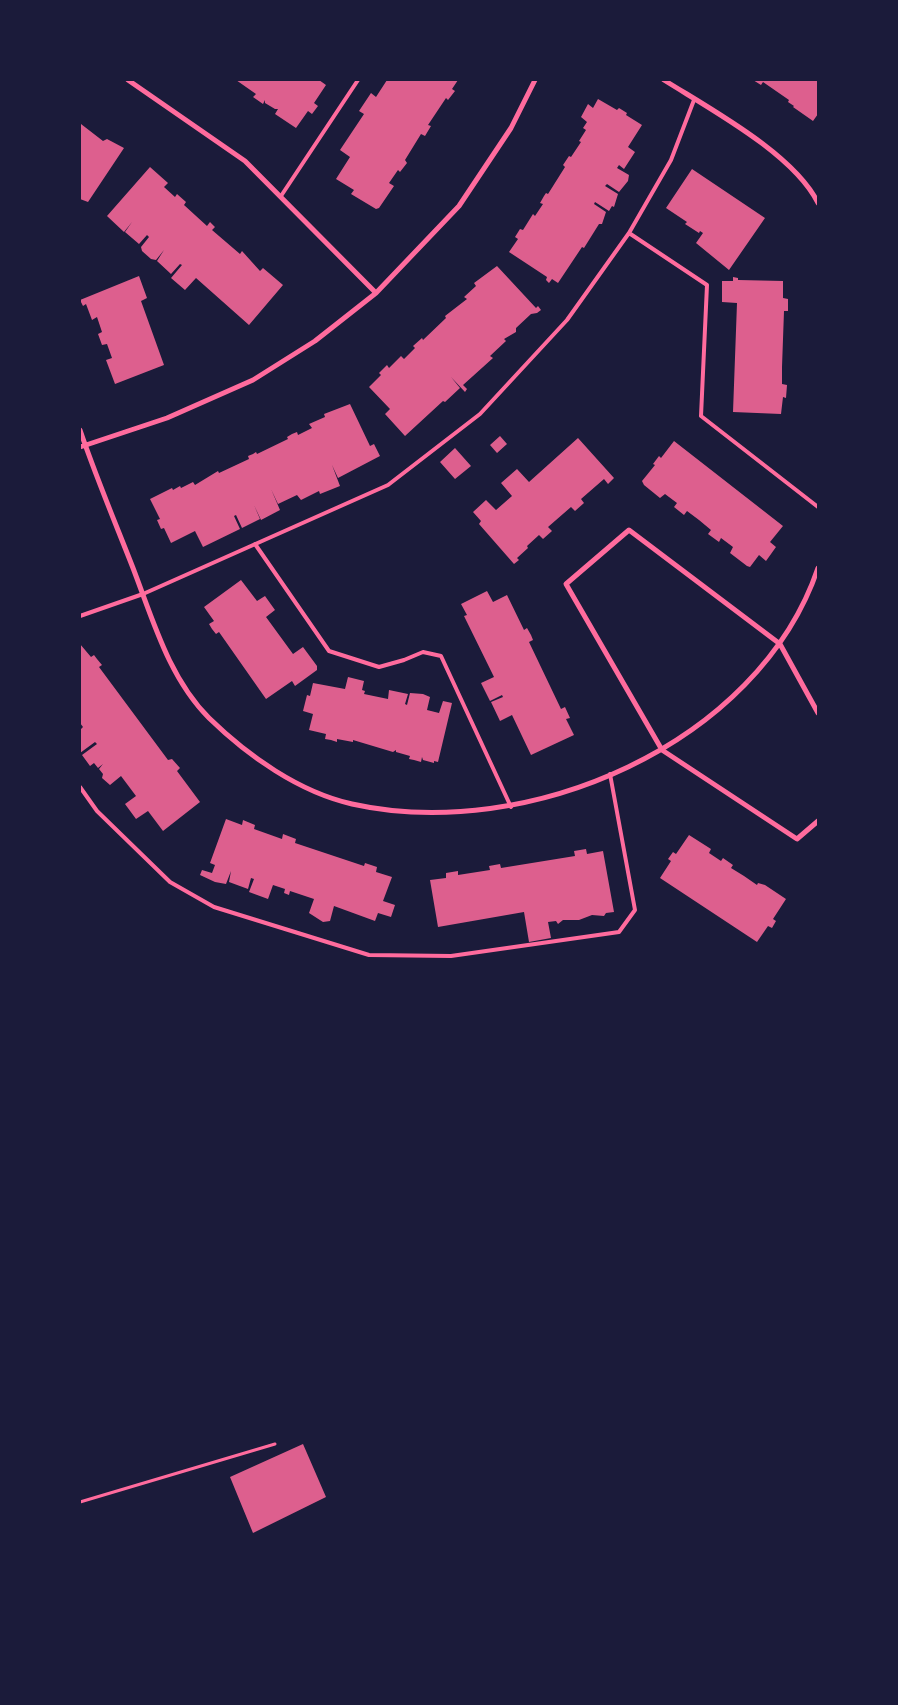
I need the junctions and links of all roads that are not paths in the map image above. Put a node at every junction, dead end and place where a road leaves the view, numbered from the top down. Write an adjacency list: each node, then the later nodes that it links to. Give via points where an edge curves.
1 (128, 80): 6 (street, via 246,161)
2 (358, 80): 6 (lane)
3 (535, 80): 9 (street, via 511,128 459,206)
4 (664, 80): 5 (street)
5 (694, 100): 7 (street, via 768,146 812,190); 8 (lane, via 670,160)
6 (281, 196): 9 (street)
7 (818, 202)
8 (628, 233): 12 (lane, via 707,285 701,416); 13 (lane, via 567,320 480,414 388,485)
9 (376, 293): 11 (street, via 315,341 253,380 167,418)
10 (80, 430): 11 (street)
11 (83, 446): 15 (street)
12 (818, 507)
13 (255, 544): 15 (lane); 22 (lane, via 329,651 379,667 423,652 441,656)
14 (818, 568): 17 (street, via 810,592)
15 (143, 594): 16 (lane); 22 (street, via 176,676 208,716 250,753 298,784 352,804 433,814)
16 (80, 616)
17 (780, 644): 18 (street); 19 (street, via 740,688 695,728); 19 (street, via 629,530 566,584)
18 (818, 713)
19 (662, 750): 20 (street); 23 (street, via 797,839)
20 (610, 774): 21 (lane, via 635,910 619,932 451,956 369,955 214,907 170,882 97,811); 22 (street, via 581,788)
21 (80, 787)
22 (510, 806)
23 (818, 820)

